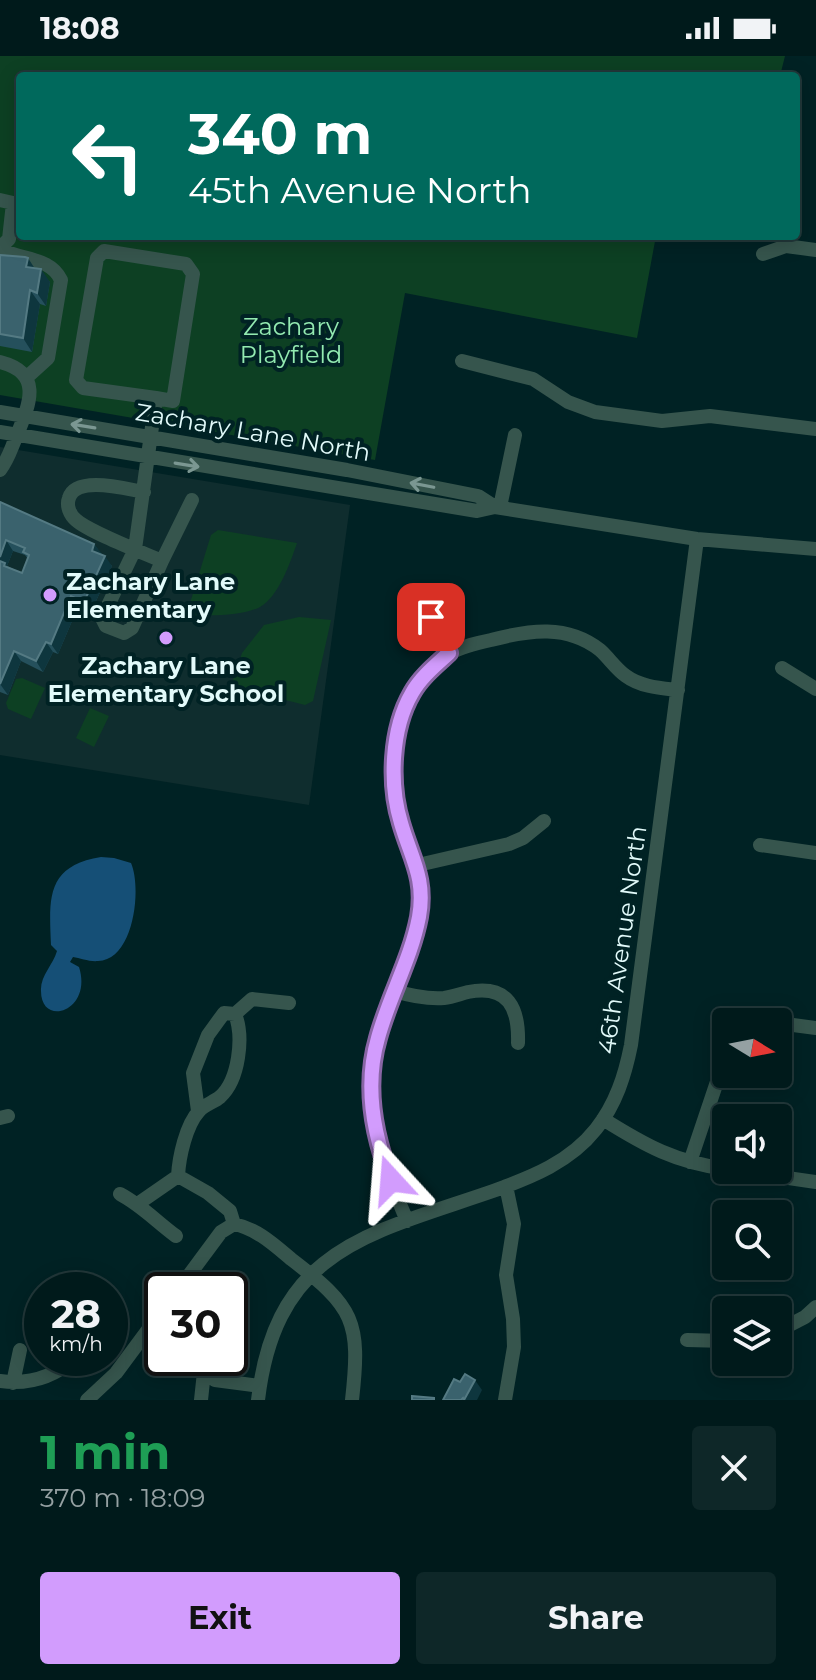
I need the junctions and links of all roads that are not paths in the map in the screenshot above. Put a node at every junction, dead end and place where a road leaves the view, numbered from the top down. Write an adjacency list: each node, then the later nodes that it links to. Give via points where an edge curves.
1 (0, 200): 2 (street, via 13,203 9,239)
2 (0, 248): 7 (street, via 47,264 61,280 48,358)
3 (816, 250): 4 (street, via 786,246)
4 (763, 254)
5 (462, 361): 11 (street, via 533,379 595,412 662,421 710,416)
6 (0, 362): 7 (street, via 17,366)
7 (26, 378): 10 (street)
8 (156, 398): 8 (street, via 173,401 193,274 186,264 104,251 97,258 76,380 83,388); 15 (street)
9 (0, 412): 10 (street, Zachary Lane North)
10 (26, 417): 13 (street); 15 (street, Zachary Lane North, one-way to 10)
11 (816, 429)
12 (0, 432): 13 (street, Zachary Lane North)
13 (16, 435): 16 (street, Zachary Lane North); 17 (street)
14 (515, 435): 20 (street)
15 (151, 437): 16 (street); 20 (street, Zachary Lane North, one-way to 15, via 478,496)
16 (148, 458): 18 (street); 20 (street, Zachary Lane North, one-way to 20, via 477,511)
17 (0, 470)
18 (144, 492): 22 (street); 22 (street, via 88,484 69,496 68,508 77,521)
19 (192, 500): 24 (street)
20 (498, 507): 21 (street, Zachary Lane North)
21 (697, 539): 23 (street, Zachary Lane North); 29 (street, 46th Avenue North)
22 (135, 549): 24 (street); 24 (street, via 102,618 106,626 124,633 132,628)
23 (816, 549)
24 (162, 561)
25 (431, 617): 26 (street)
26 (449, 653): 29 (street, via 525,631 565,633 600,651 626,676); 33 (street, via 412,692 400,726 395,800)
27 (782, 668): 28 (street)
28 (816, 689)
29 (678, 690): 42 (street, 46th Avenue North, via 631,1045 625,1074)
30 (544, 821): 33 (street, via 509,844)
31 (760, 845): 32 (street)
32 (816, 853)
33 (418, 865): 34 (street, via 419,917)
34 (395, 991): 39 (street, via 428,998 495,993 516,1010); 51 (street, via 377,1039 370,1098 382,1158)
35 (289, 1003): 36 (street, via 252,999)
36 (235, 1014): 41 (street, via 240,1028 231,1085); 41 (street, via 224,1013 215,1022 193,1073)
37 (792, 1025): 38 (street)
38 (816, 1028)
39 (518, 1043)
40 (715, 1088): 43 (street)
41 (198, 1111): 45 (street, via 180,1154)
42 (603, 1119): 43 (street, via 647,1147); 48 (street, 46th Avenue North, via 567,1157)
43 (690, 1162): 44 (street)
44 (712, 1166)
45 (178, 1176): 50 (street); 52 (street, via 230,1211)
46 (792, 1179): 47 (street)
47 (816, 1182)
48 (506, 1186): 51 (street, 46th Avenue North); 70 (street, via 514,1224 506,1275 514,1347)
49 (120, 1194): 50 (street)
50 (139, 1203): 53 (street)
51 (407, 1221): 55 (street, 46th Avenue North, via 346,1248)
52 (234, 1224): 54 (street, via 221,1232); 55 (street, via 250,1227)
53 (176, 1236)
54 (191, 1272)
55 (311, 1274): 66 (street, 46th Avenue North, via 274,1330); 69 (street, via 333,1292 352,1324 357,1359)
56 (816, 1307): 57 (street)
57 (792, 1324)
58 (144, 1335): 67 (street)
59 (687, 1340): 60 (street)
60 (712, 1341)
61 (20, 1350): 65 (street)
62 (46, 1376): 65 (street)
63 (204, 1376): 68 (street)
64 (212, 1376): 66 (street)
65 (6, 1382)
66 (259, 1393)
67 (87, 1400)
68 (201, 1400)
69 (352, 1400)
70 (505, 1400)

